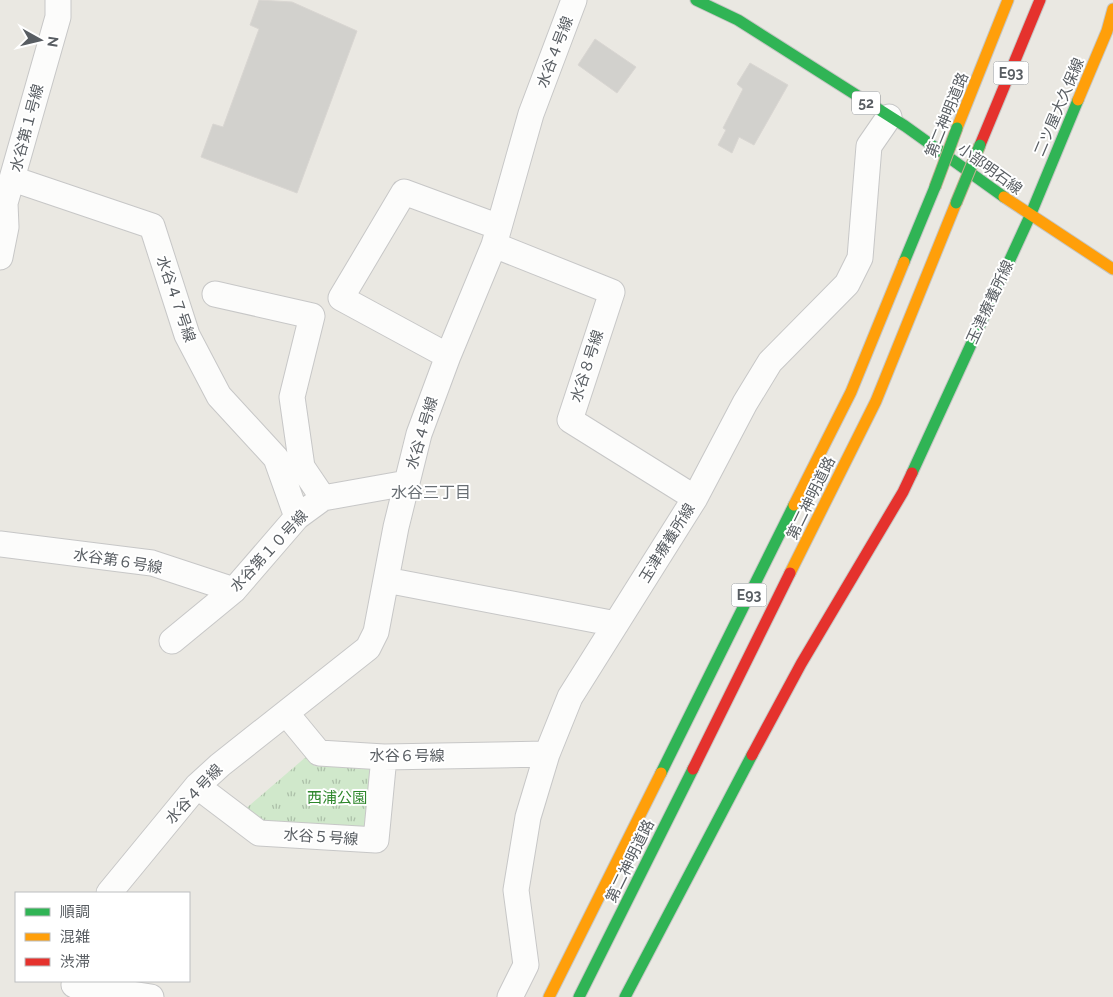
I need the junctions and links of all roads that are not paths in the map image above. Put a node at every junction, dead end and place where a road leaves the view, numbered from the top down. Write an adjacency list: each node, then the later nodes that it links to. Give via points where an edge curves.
1 (58, 0): 8 (street, 水谷第１号線, via 58,16)
2 (574, 0): 10 (street, 水谷４号線, via 531,114)
3 (696, 0): 7 (main road, 小部明石線 / 52, via 738,20)
4 (1008, 0): 32 (main road, 第二神明道路 / E93, bridge, via 851,392)
5 (1040, 0): 33 (main road, 第二神明道路 / E93, bridge, via 876,401)
6 (1113, 10): 9 (main road, 二ツ屋大久保線)
7 (889, 117): 9 (main road, 小部明石線 / 52); 17 (street, 玉津療養所線, via 869,146 860,258 847,284 770,362)
8 (13, 179): 11 (street, 水谷第１号線, via 5,203 6,227); 18 (street, 水谷４７号線, via 152,226 187,335 219,396 276,458)
9 (1030, 216): 12 (main road, 小部明石線 / 52); 34 (main road, 玉津療養所線, via 903,492 802,664 695,861)
10 (497, 236): 14 (street, 水谷４号線); 14 (street, via 404,192 341,298); 17 (street, 水谷８号線, via 612,292 570,420)
11 (0, 257)
12 (1113, 269)
13 (215, 294): 16 (street, via 312,316 292,397 302,467)
14 (448, 356): 15 (street, 水谷４号線, via 419,434)
15 (407, 483): 16 (street, 水谷第１０号線); 20 (street, 水谷４号線)
16 (323, 498): 18 (street, 水谷第１０号線)
17 (695, 498): 22 (street, 玉津療養所線)
18 (297, 517): 21 (street, 水谷第１０号線)
19 (0, 544): 21 (street, 水谷第６号線, via 152,563)
20 (386, 580): 22 (street); 24 (street, 水谷４号線, via 376,632 368,648)
21 (234, 590): 23 (street, 水谷第１０号線)
22 (616, 624): 25 (street, 玉津療養所線, via 570,697)
23 (172, 640)
24 (286, 713): 26 (street, 水谷６号線, via 319,753); 27 (street, 水谷４号線)
25 (547, 754): 26 (street, 水谷６号線); 31 (street, 玉津療養所線, via 528,817 516,890 526,964)
26 (384, 757): 27 (street, 水谷５号線, via 376,840 259,833)
27 (197, 786): 28 (street, 水谷４号線)
28 (110, 892)
29 (73, 987): 30 (street)
30 (151, 997)
31 (510, 997)
32 (549, 997)
33 (579, 997)
34 (626, 997)

